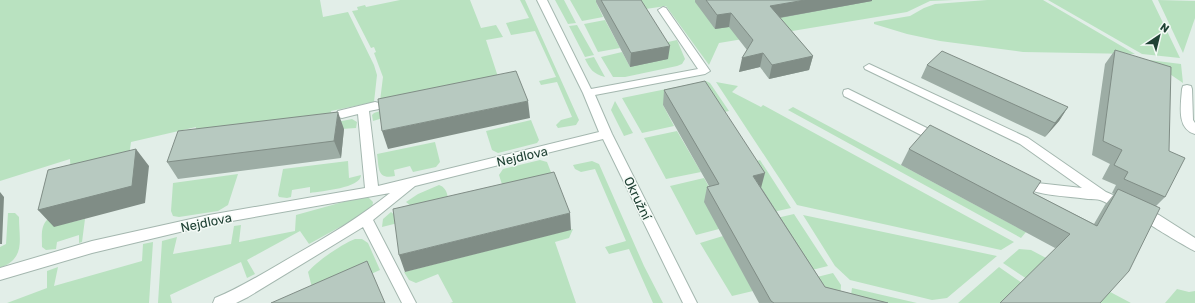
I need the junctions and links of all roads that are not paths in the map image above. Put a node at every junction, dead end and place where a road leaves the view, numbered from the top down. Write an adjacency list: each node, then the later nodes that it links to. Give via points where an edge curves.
1 (542, 0): 5 (street, Okružní)
2 (663, 10): 5 (street, via 706,71)
3 (869, 67): 16 (street, via 1024,141)
4 (1187, 89): 10 (street, via 1187,121)
5 (588, 93): 11 (street, Okružní)
6 (848, 93): 12 (street)
7 (375, 106): 8 (street)
8 (363, 109): 9 (street); 15 (street)
9 (342, 114)
10 (1195, 130)
11 (606, 134): 14 (street, Nejdlova); 22 (street, Okružní)
12 (952, 145)
13 (1014, 176): 16 (street, via 1035,187)
14 (414, 181): 15 (street, Nejdlova); 17 (street, Nejdlova)
15 (372, 191): 19 (street, Nejdlova, via 209,220 92,247)
16 (1101, 195): 18 (street, via 1154,219)
17 (366, 219): 20 (street, Nejdlova, via 243,293); 21 (street)
18 (1195, 245)
19 (0, 274)
20 (220, 303)
21 (409, 303)
22 (690, 303)

